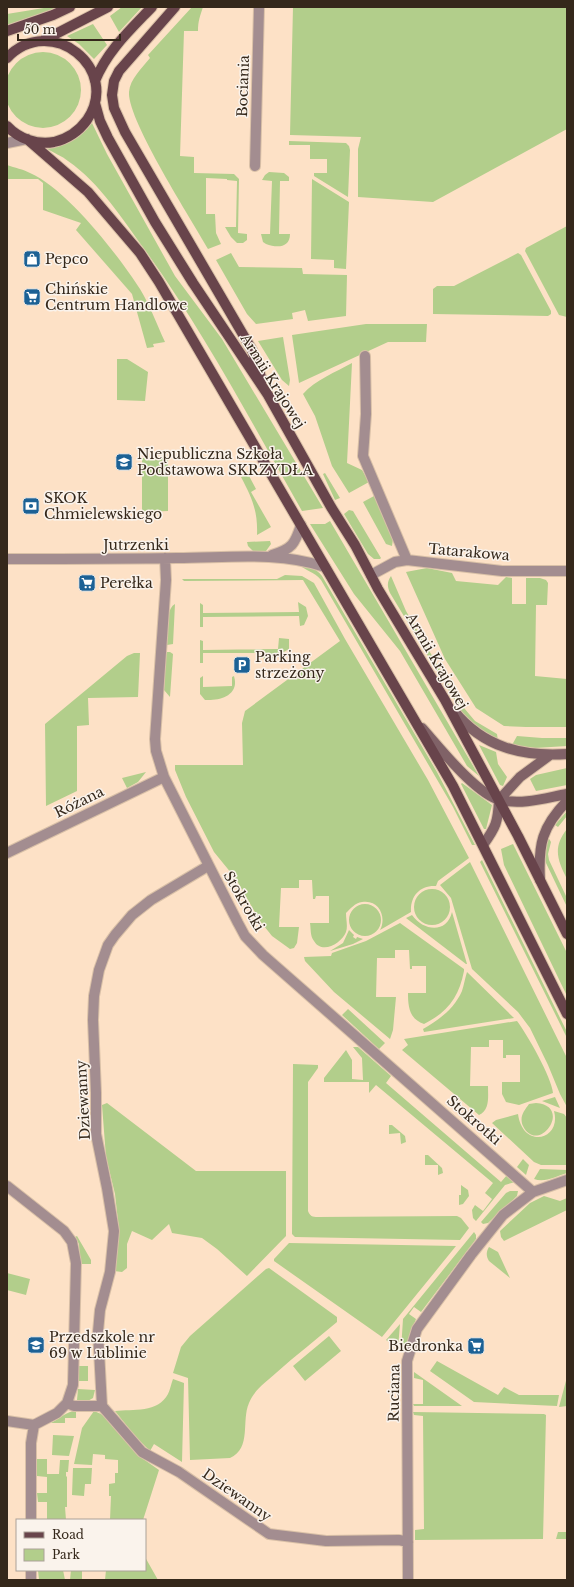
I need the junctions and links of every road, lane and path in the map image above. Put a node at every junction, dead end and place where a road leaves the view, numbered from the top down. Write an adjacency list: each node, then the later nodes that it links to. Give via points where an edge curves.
1 (70, 7): 6 (main road)
2 (108, 7): 7 (main road)
3 (152, 7): 10 (main road, via 113,48)
4 (175, 7): 17 (main road, via 120,71 114,81 114,108 136,153 252,350)
5 (259, 7): 15 (street, Bociania)
6 (7, 31)
7 (43, 41): 8 (main road); 10 (main road, via 60,43 76,52 88,65)
8 (12, 50): 9 (main road)
9 (7, 58)
10 (95, 81): 11 (main road)
11 (95, 103): 13 (main road, via 86,122 69,137 56,142); 17 (main road, Armii Krajowej, via 108,138 155,222)
12 (7, 126): 13 (main road)
13 (27, 139): 14 (street); 18 (main road, via 88,192 140,253)
14 (7, 143)
15 (255, 166)
16 (365, 356): 22 (street, via 366,414 363,456)
17 (268, 395): 25 (main road, Armii Krajowej)
18 (301, 525): 19 (street, Jutrzenki, via 297,538 290,548); 23 (main road)
19 (264, 557): 20 (street, Jutrzenki); 23 (street, Jutrzenki, via 295,558)
20 (165, 558): 21 (street, Jutrzenki); 30 (street, Stokrotki, via 166,580 155,739)
21 (7, 559)
22 (407, 560): 24 (street, Tatarakowa, via 502,571); 25 (street, Tatarakowa, via 395,562)
23 (325, 567): 27 (main road)
24 (567, 571)
25 (372, 575): 26 (main road, Armii Krajowej)
26 (445, 700): 29 (street, via 463,723 501,747); 32 (main road, Armii Krajowej)
27 (418, 724): 32 (street, via 468,778); 34 (main road)
28 (567, 754): 29 (street)
29 (550, 755): 32 (street, via 520,776)
30 (164, 777): 35 (street, Różana); 36 (street, Stokrotki)
31 (567, 794): 32 (street, via 534,801)
32 (499, 800): 34 (street, via 497,822); 37 (main road, Armii Krajowej)
33 (567, 801): 37 (street, via 547,826 540,844)
34 (483, 844): 39 (main road)
35 (7, 853)
36 (208, 866): 42 (street, Stokrotki, via 245,936); 44 (street, Dziewanny, via 151,900 132,915 108,945 99,970 93,1020 96,1134 114,1231 110,1272 100,1310 98,1332)
37 (541, 884): 38 (main road, Armii Krajowej)
38 (567, 934)
39 (567, 1014)
40 (567, 1180): 42 (street, Ruciana)
41 (7, 1186): 43 (street, via 64,1231 72,1242 76,1263 73,1385)
42 (533, 1192): 48 (street, Ruciana, via 504,1215 486,1235 417,1328 407,1361)
43 (67, 1403): 44 (street, via 74,1406); 46 (street, via 57,1413)
44 (102, 1406): 48 (street, Dziewanny, via 142,1452 179,1472 269,1534 326,1541)
45 (7, 1421): 46 (street)
46 (34, 1424): 47 (street)
47 (31, 1519)
48 (408, 1542): 49 (street, Ruciana)
49 (408, 1580)

